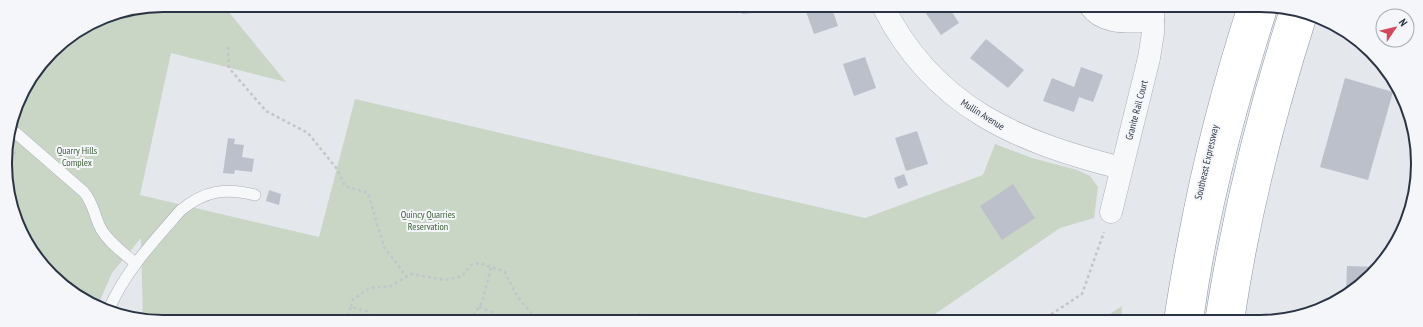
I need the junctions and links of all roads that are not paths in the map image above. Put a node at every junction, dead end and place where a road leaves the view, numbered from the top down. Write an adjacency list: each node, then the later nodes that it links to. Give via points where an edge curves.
1 (886, 12): 9 (street, Mullin Avenue, via 898,33 920,62 946,89 977,112 1008,130 1042,145)
2 (1095, 12): 5 (street, via 1109,20)
3 (1247, 12): 14 (highway, Southeast Expressway, via 1203,171)
4 (1265, 12): 15 (highway, via 1236,105 1219,175)
5 (1153, 14): 9 (street, Granite Rail Court, via 1152,46)
6 (1289, 15): 16 (highway, via 1251,147 1231,235)
7 (1305, 19): 17 (highway, via 1288,70 1264,164 1247,239)
8 (16, 133): 12 (lane, via 90,198 97,222 105,236)
9 (1121, 168): 11 (street, Granite Rail Court)
10 (255, 195): 12 (lane, via 225,190 197,199 181,210)
11 (1111, 212)
12 (135, 263): 13 (lane)
13 (111, 305)
14 (1176, 315)
15 (1193, 315)
16 (1217, 315)
17 (1234, 315)

